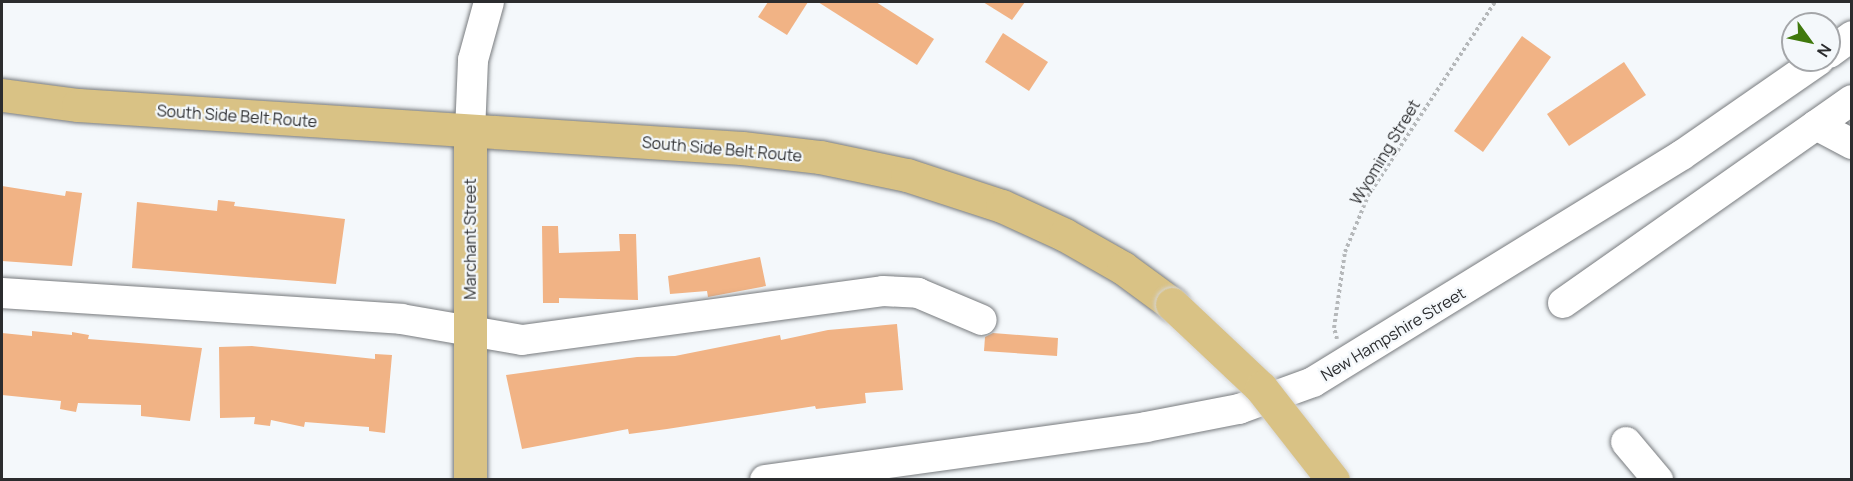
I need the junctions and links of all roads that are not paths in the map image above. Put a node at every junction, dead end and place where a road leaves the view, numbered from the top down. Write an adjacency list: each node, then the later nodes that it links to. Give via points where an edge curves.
1 (489, 2): 6 (street, Marchant Street, via 473,60)
2 (1802, 72): 14 (street, New Hampshire Street, via 1682,155 1313,382 1239,409 1045,442)
3 (2, 95): 6 (main road, South Side Belt Route, via 78,105)
4 (1851, 100): 5 (street)
5 (1816, 125): 7 (street); 9 (street)
6 (470, 132): 11 (main road, Marchant Street); 15 (main road, South Side Belt Route, bridge, via 742,148 820,157 907,176 1002,206 1123,268 1172,304 1261,388)
7 (1851, 144)
8 (2, 293): 11 (street, via 400,319)
9 (1563, 303)
10 (982, 320): 11 (street, via 918,293 883,291 522,340)
11 (469, 331): 13 (main road, Marchant Street)
12 (1626, 442): 16 (street)
13 (470, 480)
14 (765, 480)
15 (1333, 480)
16 (1658, 480)

